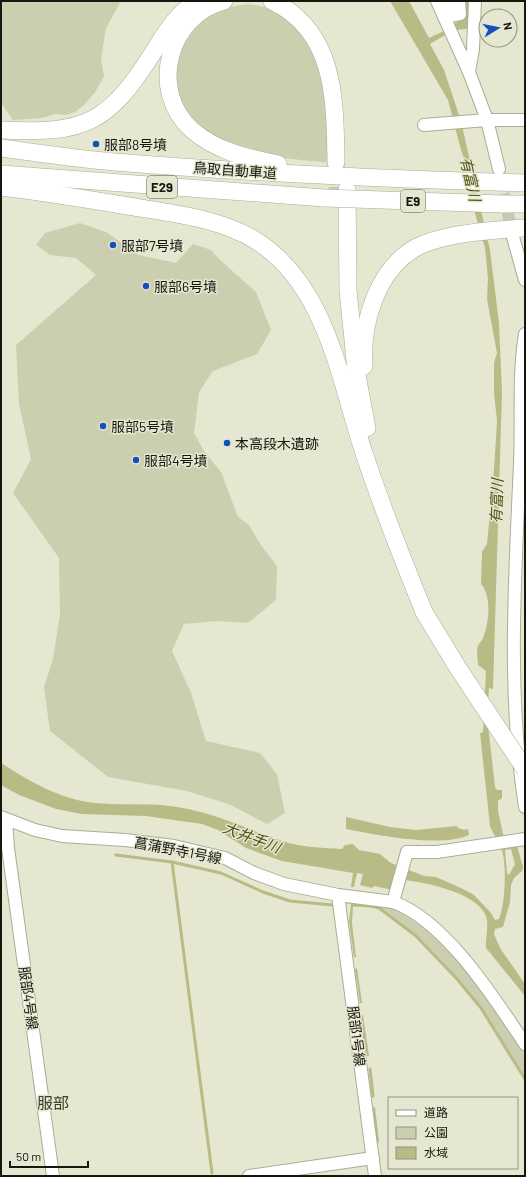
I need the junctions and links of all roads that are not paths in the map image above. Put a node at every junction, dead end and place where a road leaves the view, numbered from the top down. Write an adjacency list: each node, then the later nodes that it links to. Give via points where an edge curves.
1 (198, 1): 14 (highway, via 176,18 126,93 97,118 73,128)
2 (224, 1): 19 (highway, via 198,12 183,28 174,43 168,62 168,78 171,94 183,122 219,148 248,158)
3 (272, 1): 16 (highway, via 299,17 311,31 320,48 328,71 336,115)
4 (293, 1): 16 (highway, via 305,10 320,29 339,73 345,101)
5 (437, 1): 9 (street)
6 (449, 1): 9 (street)
7 (460, 1): 9 (street, via 460,14)
8 (475, 1): 10 (street, via 473,49)
9 (448, 16): 10 (street)
10 (469, 72): 11 (street)
11 (487, 120): 12 (street); 13 (street); 18 (street)
12 (525, 120)
13 (424, 125)
14 (1, 130)
15 (1, 148): 16 (highway, 鳥取自動車道 / E29, via 114,162)
16 (336, 167): 19 (highway, E9)
17 (1, 174): 22 (highway, 鳥取自動車道 / E29)
18 (498, 176): 19 (highway, E9, via 438,180); 20 (highway, E9)
19 (376, 178)
20 (525, 183)
21 (1, 187): 27 (highway, via 183,216 238,231 256,241 277,256 312,302)
22 (336, 192): 23 (highway, E9, bridge); 27 (highway, via 338,270); 28 (highway, via 356,370)
23 (525, 204)
24 (514, 231): 25 (street); 28 (highway, via 451,237 418,247 399,261 386,277 373,299 366,330 364,361)
25 (525, 280)
26 (525, 334): 30 (street, via 521,357 521,444 515,585)
27 (348, 396): 29 (highway, via 362,449 388,525)
28 (371, 448): 29 (highway, via 393,521)
29 (426, 609): 31 (highway); 32 (highway, bridge, via 458,668)
30 (521, 722): 33 (street)
31 (525, 758)
32 (525, 769)
33 (525, 807)
34 (4, 818): 36 (street, 菖蒲野寺1号線, via 62,836 174,846 225,858 254,873 284,884); 40 (street, 服部4号線)
35 (525, 839): 37 (street, via 438,852 407,852)
36 (338, 895): 37 (street, 菖蒲野寺1号線); 39 (street, 服部1号線)
37 (393, 899): 38 (street, 菖蒲野寺1号線, via 425,920 450,944 486,988)
38 (525, 1044)
39 (373, 1158): 41 (street); 42 (street, 服部1号線)
40 (52, 1176)
41 (249, 1176)
42 (375, 1176)

